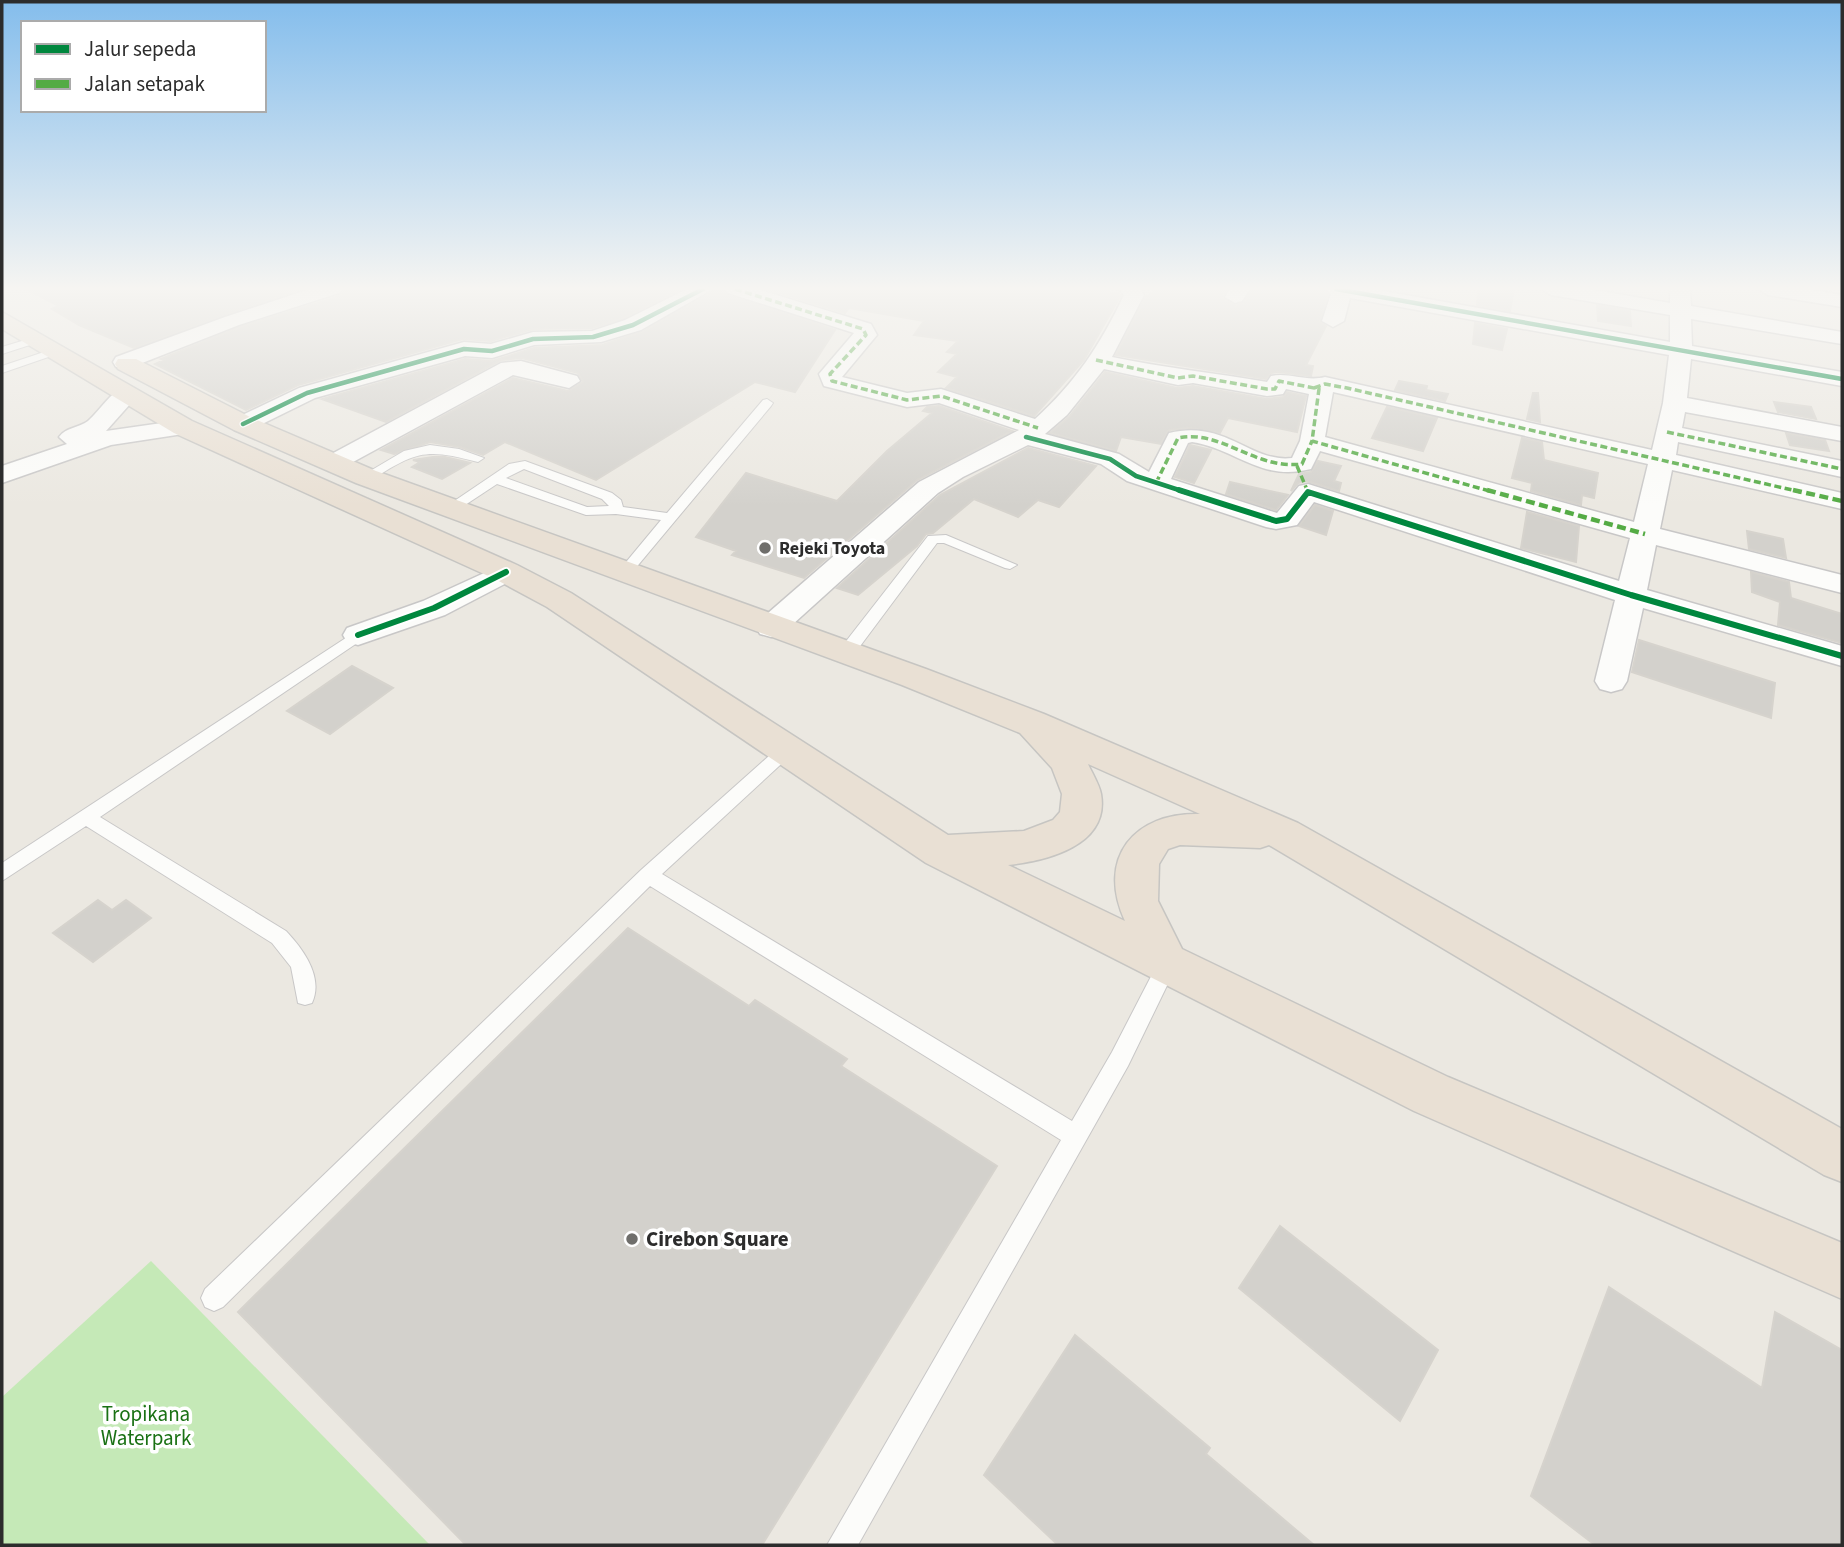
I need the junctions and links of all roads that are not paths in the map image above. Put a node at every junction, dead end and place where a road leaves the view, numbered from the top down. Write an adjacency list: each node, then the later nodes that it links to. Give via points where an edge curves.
1 (72, 361): 12 (highway)
2 (102, 361): 12 (highway)
3 (157, 361): 12 (street)
4 (420, 361): 18 (street, via 314,391)
5 (842, 361): 21 (street, via 830,374 832,381 907,400 940,396)
6 (1095, 361): 21 (street, via 1070,399)
7 (1101, 361): 15 (street, via 1178,378 1194,376 1267,389 1275,389 1279,381)
8 (1638, 361): 11 (street)
9 (1680, 361): 17 (street)
10 (1740, 361): 13 (street)
11 (1637, 371)
12 (125, 378): 18 (highway); 19 (highway); 26 (street, via 95,428)
13 (1842, 379)
14 (569, 381): 27 (street, via 509,368)
15 (1314, 388): 23 (street, via 1321,392); 25 (street, via 1333,385)
16 (767, 403): 38 (lane)
17 (1675, 403): 20 (street); 22 (street)
18 (243, 424): 27 (highway)
19 (183, 426): 30 (street, via 107,438); 41 (highway)
20 (1667, 432): 25 (street); 29 (street)
21 (1032, 433): 33 (street, via 1110,459); 45 (street, via 936,482 837,564)
22 (1842, 433)
23 (1312, 441): 28 (street); 39 (street)
24 (478, 458): 31 (lane, via 424,447)
25 (1660, 459): 35 (street); 39 (street)
26 (2, 461)
27 (333, 463): 31 (highway)
28 (1297, 466): 33 (street, via 1256,459 1188,433 1178,438); 34 (street)
29 (1842, 469)
30 (2, 475)
31 (366, 477): 36 (highway)
32 (496, 479): 36 (lane); 37 (lane, via 586,511); 37 (lane, via 525,465 607,496 616,503)
33 (1156, 483): 34 (street, via 1276,521 1287,519)
34 (1308, 492): 44 (street)
35 (1842, 501)
36 (451, 508): 42 (highway)
37 (616, 510): 38 (lane)
38 (669, 517): 42 (lane)
39 (1645, 534): 43 (street); 44 (street)
40 (1010, 565): 47 (lane, via 946,539 933,540)
41 (506, 572): 46 (street, via 434,608); 51 (highway, via 559,600)
42 (624, 573): 45 (highway)
43 (1842, 584)
44 (1631, 595): 48 (street); 49 (street)
45 (771, 627): 47 (highway)
46 (358, 635): 52 (lane)
47 (846, 653): 50 (highway)
48 (1842, 656)
49 (1611, 681)
50 (1031, 723): 53 (highway); 54 (highway, via 1070,764 1081,792 1080,815 1054,842 1031,848)
51 (785, 751): 54 (highway); 56 (lane)
52 (86, 817): 55 (lane); 58 (lane, via 279,937 297,955 306,977)
53 (1284, 834): 57 (highway, via 1177,829 1154,838 1138,861 1137,901); 60 (highway)
54 (942, 851): 57 (highway)
55 (2, 873)
56 (648, 875): 59 (lane); 62 (lane)
57 (1167, 965): 59 (lane); 61 (highway, via 1431,1094)
58 (305, 996)
59 (1076, 1136): 63 (lane)
60 (1842, 1157)
61 (1842, 1271)
62 (214, 1298)
63 (842, 1545)

